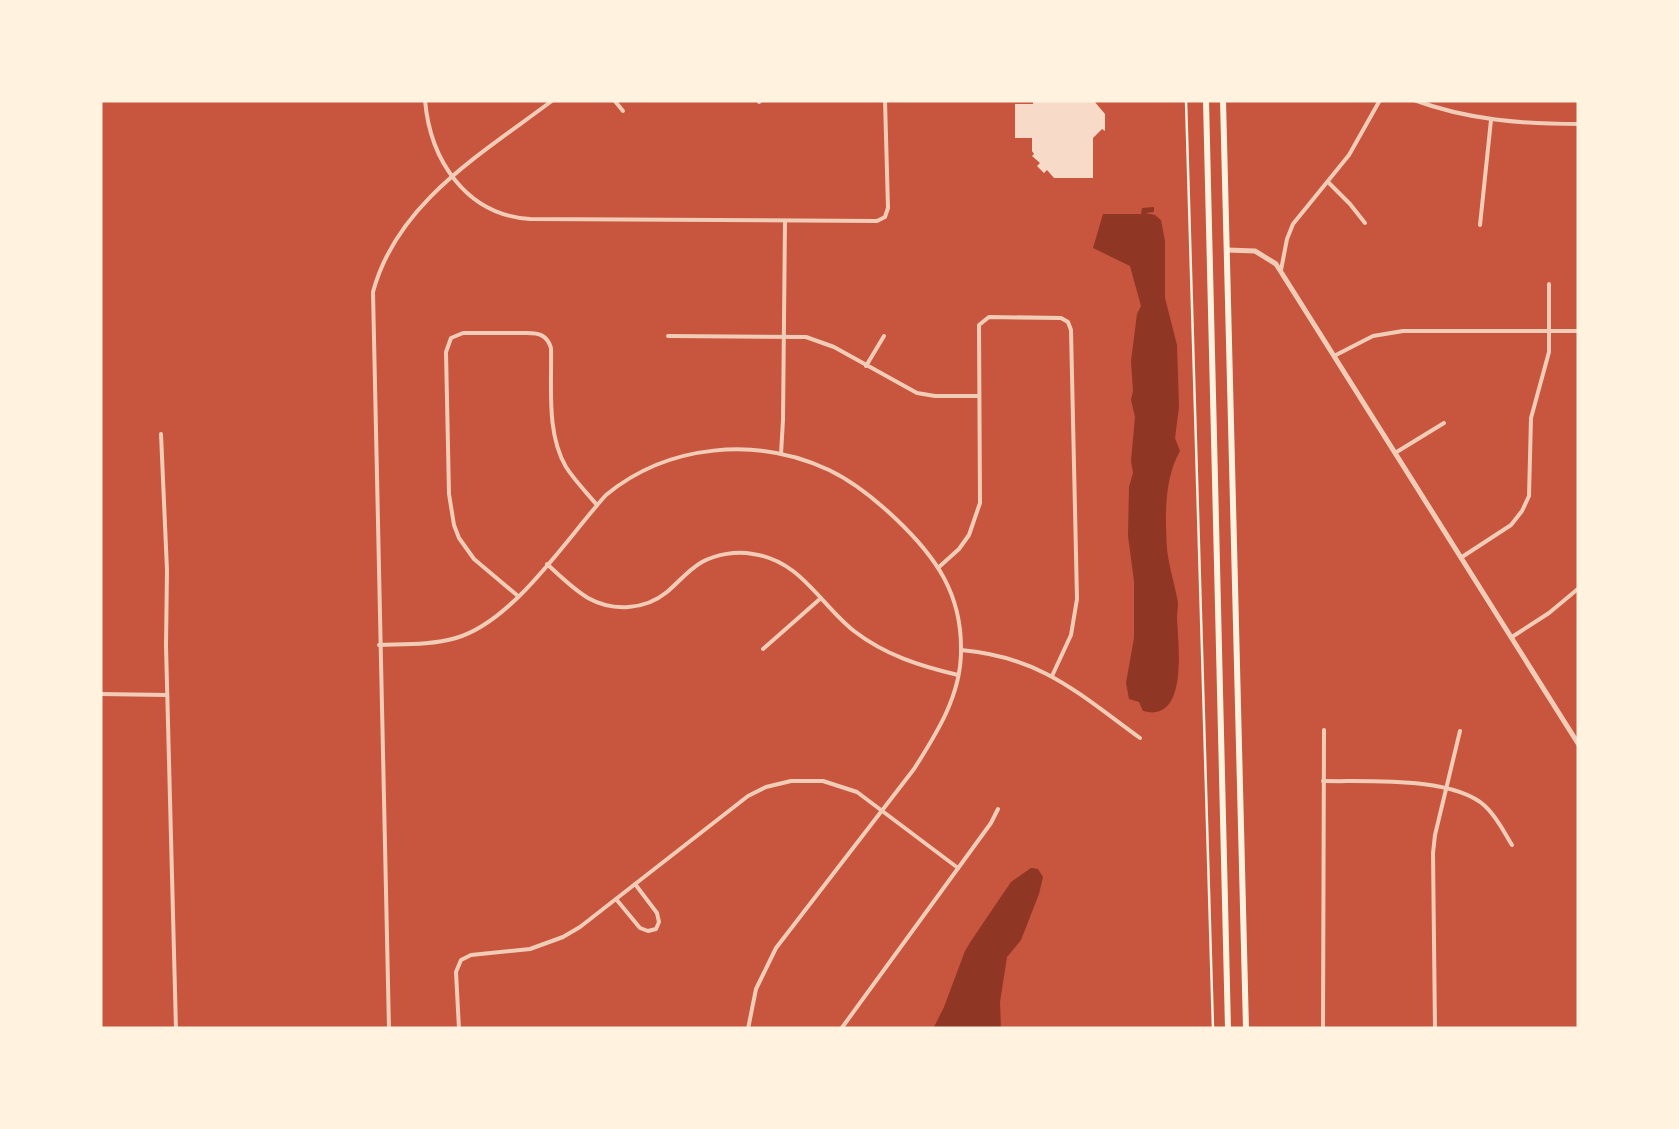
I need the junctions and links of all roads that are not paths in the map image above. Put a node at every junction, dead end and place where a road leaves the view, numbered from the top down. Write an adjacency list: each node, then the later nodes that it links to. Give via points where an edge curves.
1 (424, 100): 12 (street)
2 (553, 100): 12 (street)
3 (614, 100): 9 (street)
4 (884, 100): 14 (street, via 885,217)
5 (1206, 100): 66 (main road)
6 (1223, 100): 17 (main road)
7 (1380, 100): 13 (street)
8 (1414, 100): 10 (street)
9 (622, 111)
10 (1492, 120): 11 (street); 16 (street)
11 (1579, 124)
12 (453, 177): 14 (street, via 486,208 522,219); 40 (street, via 400,233 373,292)
13 (1327, 181): 15 (street); 18 (street, via 1293,224)
14 (785, 221): 23 (street)
15 (1365, 223)
16 (1480, 225)
17 (1227, 250): 18 (street, via 1261,252); 67 (main road)
18 (1281, 270): 25 (street)
19 (1550, 284): 20 (street)
20 (1549, 330): 21 (street); 25 (street, via 1394,332); 33 (street, via 1531,418 1526,502 1511,525)
21 (1579, 330)
22 (668, 336): 23 (street)
23 (784, 336): 26 (street, via 816,340); 31 (street)
24 (884, 336): 26 (street)
25 (1334, 356): 30 (street)
26 (866, 366): 27 (street, via 917,393)
27 (979, 396): 35 (street, via 978,512 969,535); 44 (street, via 978,331 984,319 1068,322 1077,599 1071,635)
28 (1444, 423): 30 (street)
29 (161, 434): 46 (street)
30 (1395, 453): 33 (street)
31 (781, 454): 32 (street, via 723,450 667,459 621,483); 35 (street, via 866,493)
32 (597, 505): 34 (street); 37 (street, via 558,447 547,340 527,333 463,332 451,338 446,352 454,525 467,550)
33 (1462, 557): 39 (street)
34 (546, 564): 37 (street); 38 (street, via 590,598 626,608 662,596 703,562 751,553 785,564)
35 (939, 567): 42 (street, via 954,604)
36 (1579, 588): 39 (street)
37 (518, 596): 40 (street, via 499,616 460,637)
38 (821, 598): 41 (street); 43 (street, via 886,652)
39 (1512, 637): 49 (street)
40 (379, 645): 62 (street)
41 (763, 650)
42 (961, 650): 43 (street); 44 (street, via 1009,657)
43 (958, 675): 56 (street, via 933,739)
44 (1052, 676): 51 (street)
45 (100, 694): 46 (street)
46 (168, 696): 61 (street)
47 (1579, 724): 49 (street)
48 (1324, 730): 53 (street)
49 (1570, 730): 52 (street)
50 (1460, 731): 54 (street)
51 (1140, 738)
52 (1579, 745)
53 (1324, 782): 54 (street); 68 (street)
54 (1446, 789): 57 (street, via 1482,804); 69 (street, via 1434,853)
55 (998, 809): 58 (street)
56 (883, 810): 58 (street); 59 (street, via 833,782 773,785 732,808); 64 (street, via 776,948 756,989)
57 (1512, 845)
58 (958, 868): 65 (street)
59 (635, 884): 60 (street); 60 (street, via 657,913 656,929 640,928)
60 (616, 898): 63 (street, via 580,926 530,950 460,960)
61 (176, 1029)
62 (390, 1029)
63 (460, 1029)
64 (748, 1029)
65 (842, 1029)
66 (1228, 1029)
67 (1246, 1029)
68 (1323, 1029)
69 (1435, 1029)

